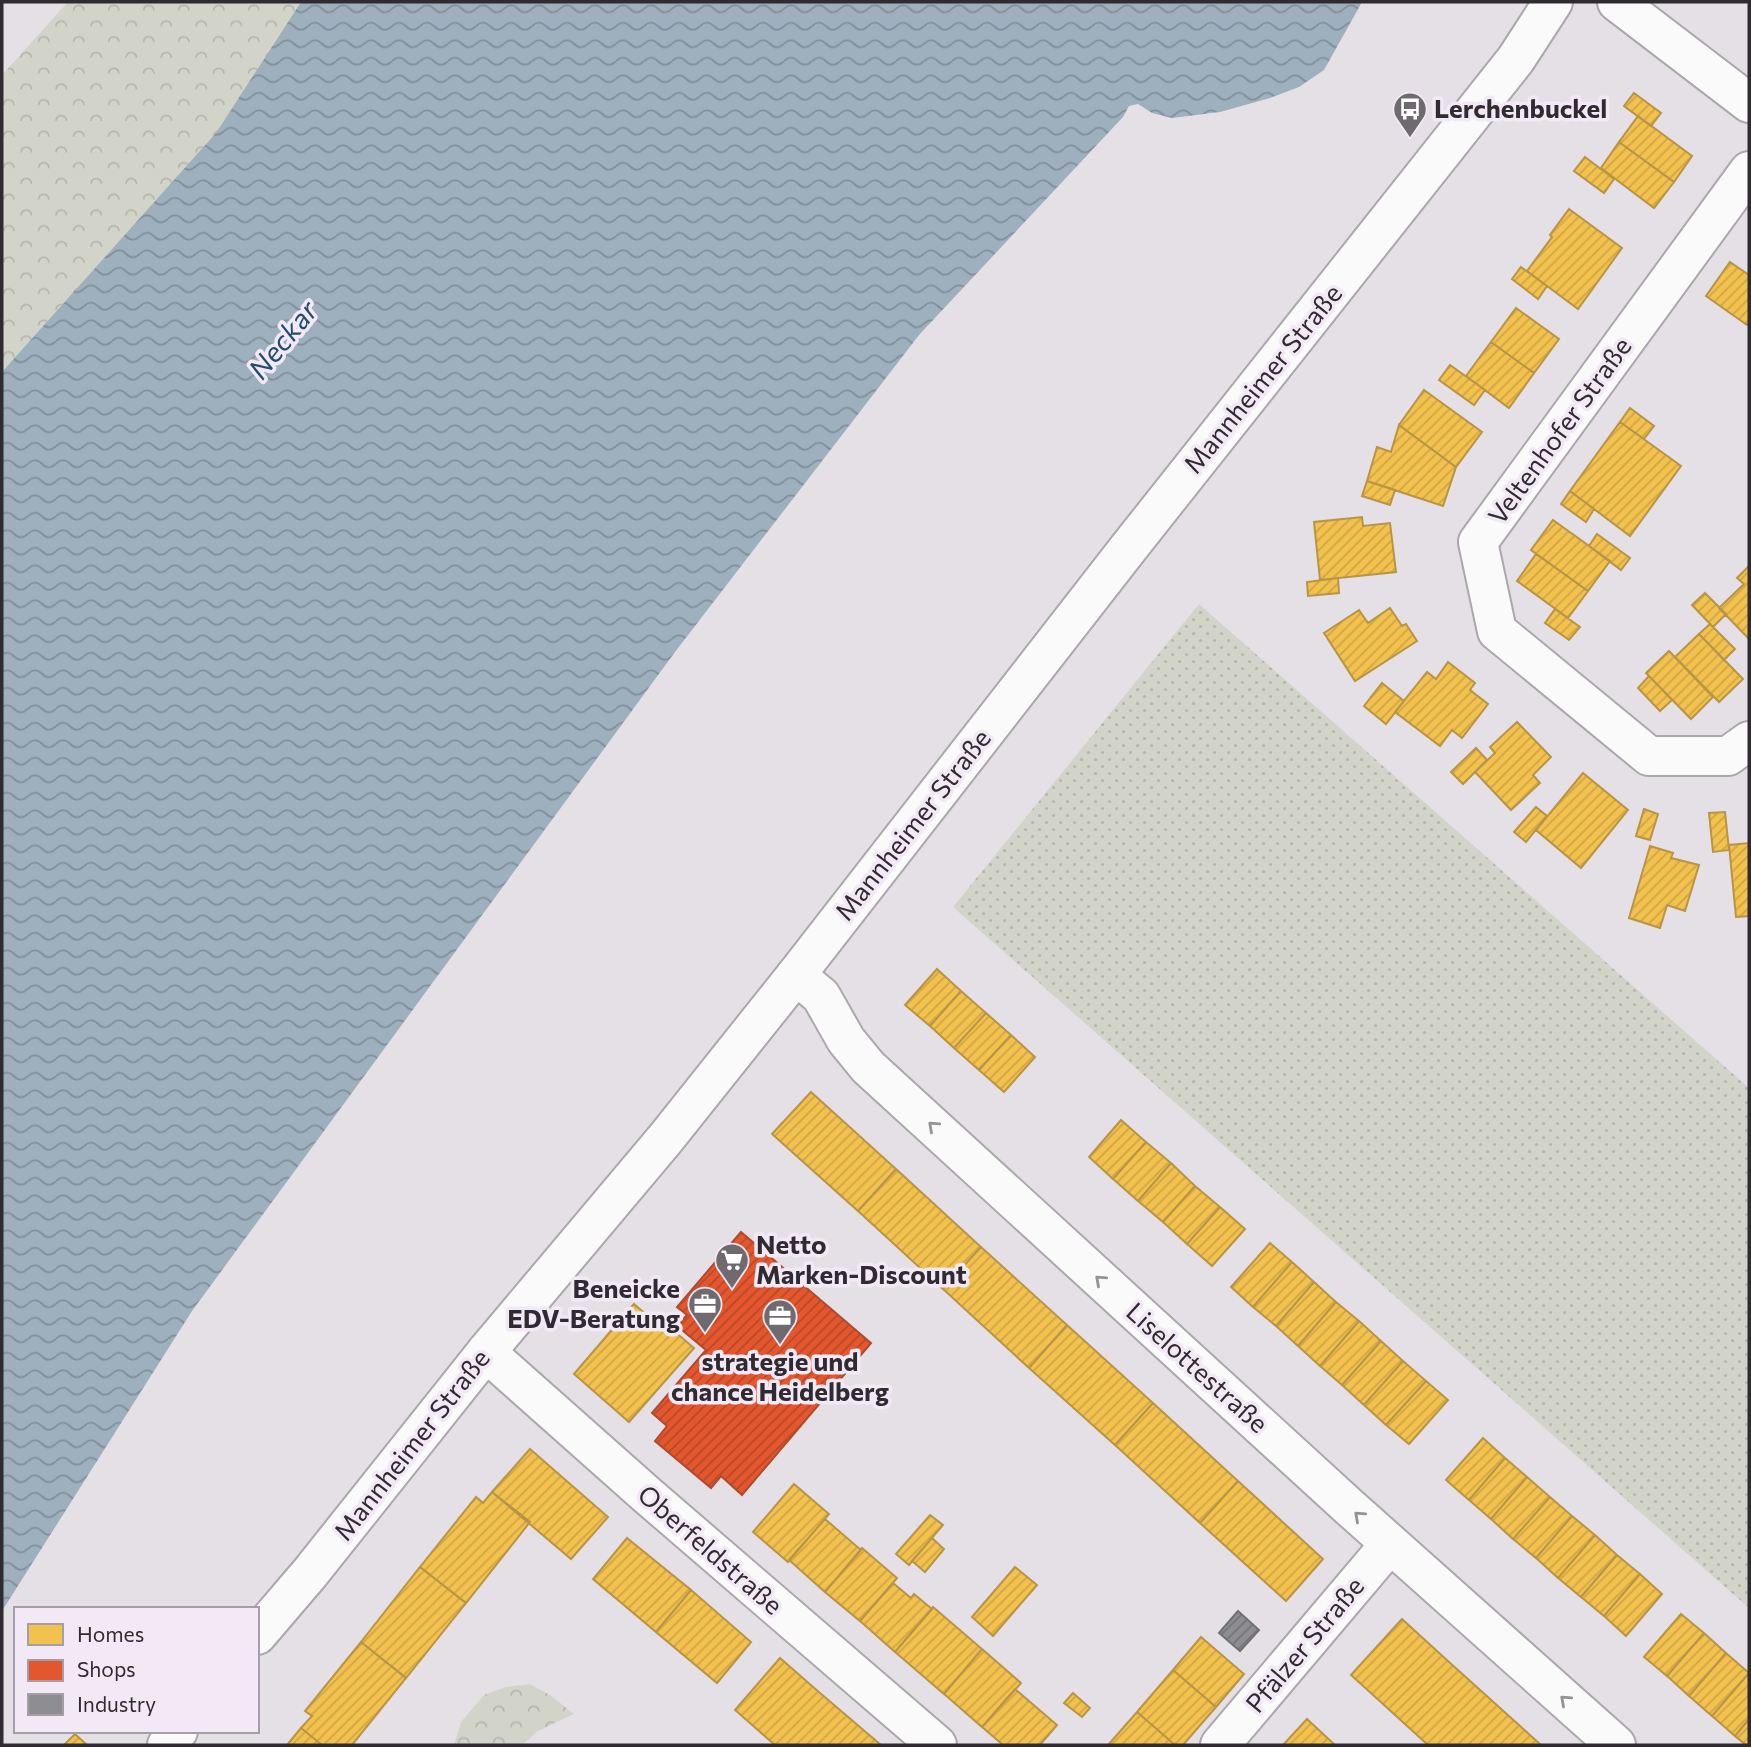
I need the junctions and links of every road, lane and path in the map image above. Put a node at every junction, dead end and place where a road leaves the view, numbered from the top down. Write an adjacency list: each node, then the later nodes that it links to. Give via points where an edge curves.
1 (1553, 2): 6 (street, Mannheimer Straße, via 1500,80)
2 (1617, 2): 3 (street)
3 (1749, 103)
4 (1749, 172): 5 (street, Veltenhofer Straße, via 1478,541 1497,631 1649,756 1728,756)
5 (1749, 741)
6 (796, 975): 7 (street, Mannheimer Straße); 8 (street, Liselottestraße, one-way to 6, via 868,1067 821,996)
7 (486, 1352): 9 (street, Mannheimer Straße); 12 (street, Oberfeldstraße)
8 (1390, 1544): 13 (street, Pfälzer Straße); 14 (street, Liselottestraße, one-way to 8)
9 (259, 1633)
10 (181, 1733): 11 (street)
11 (195, 1745)
12 (937, 1745)
13 (1220, 1745)
14 (1616, 1745)

